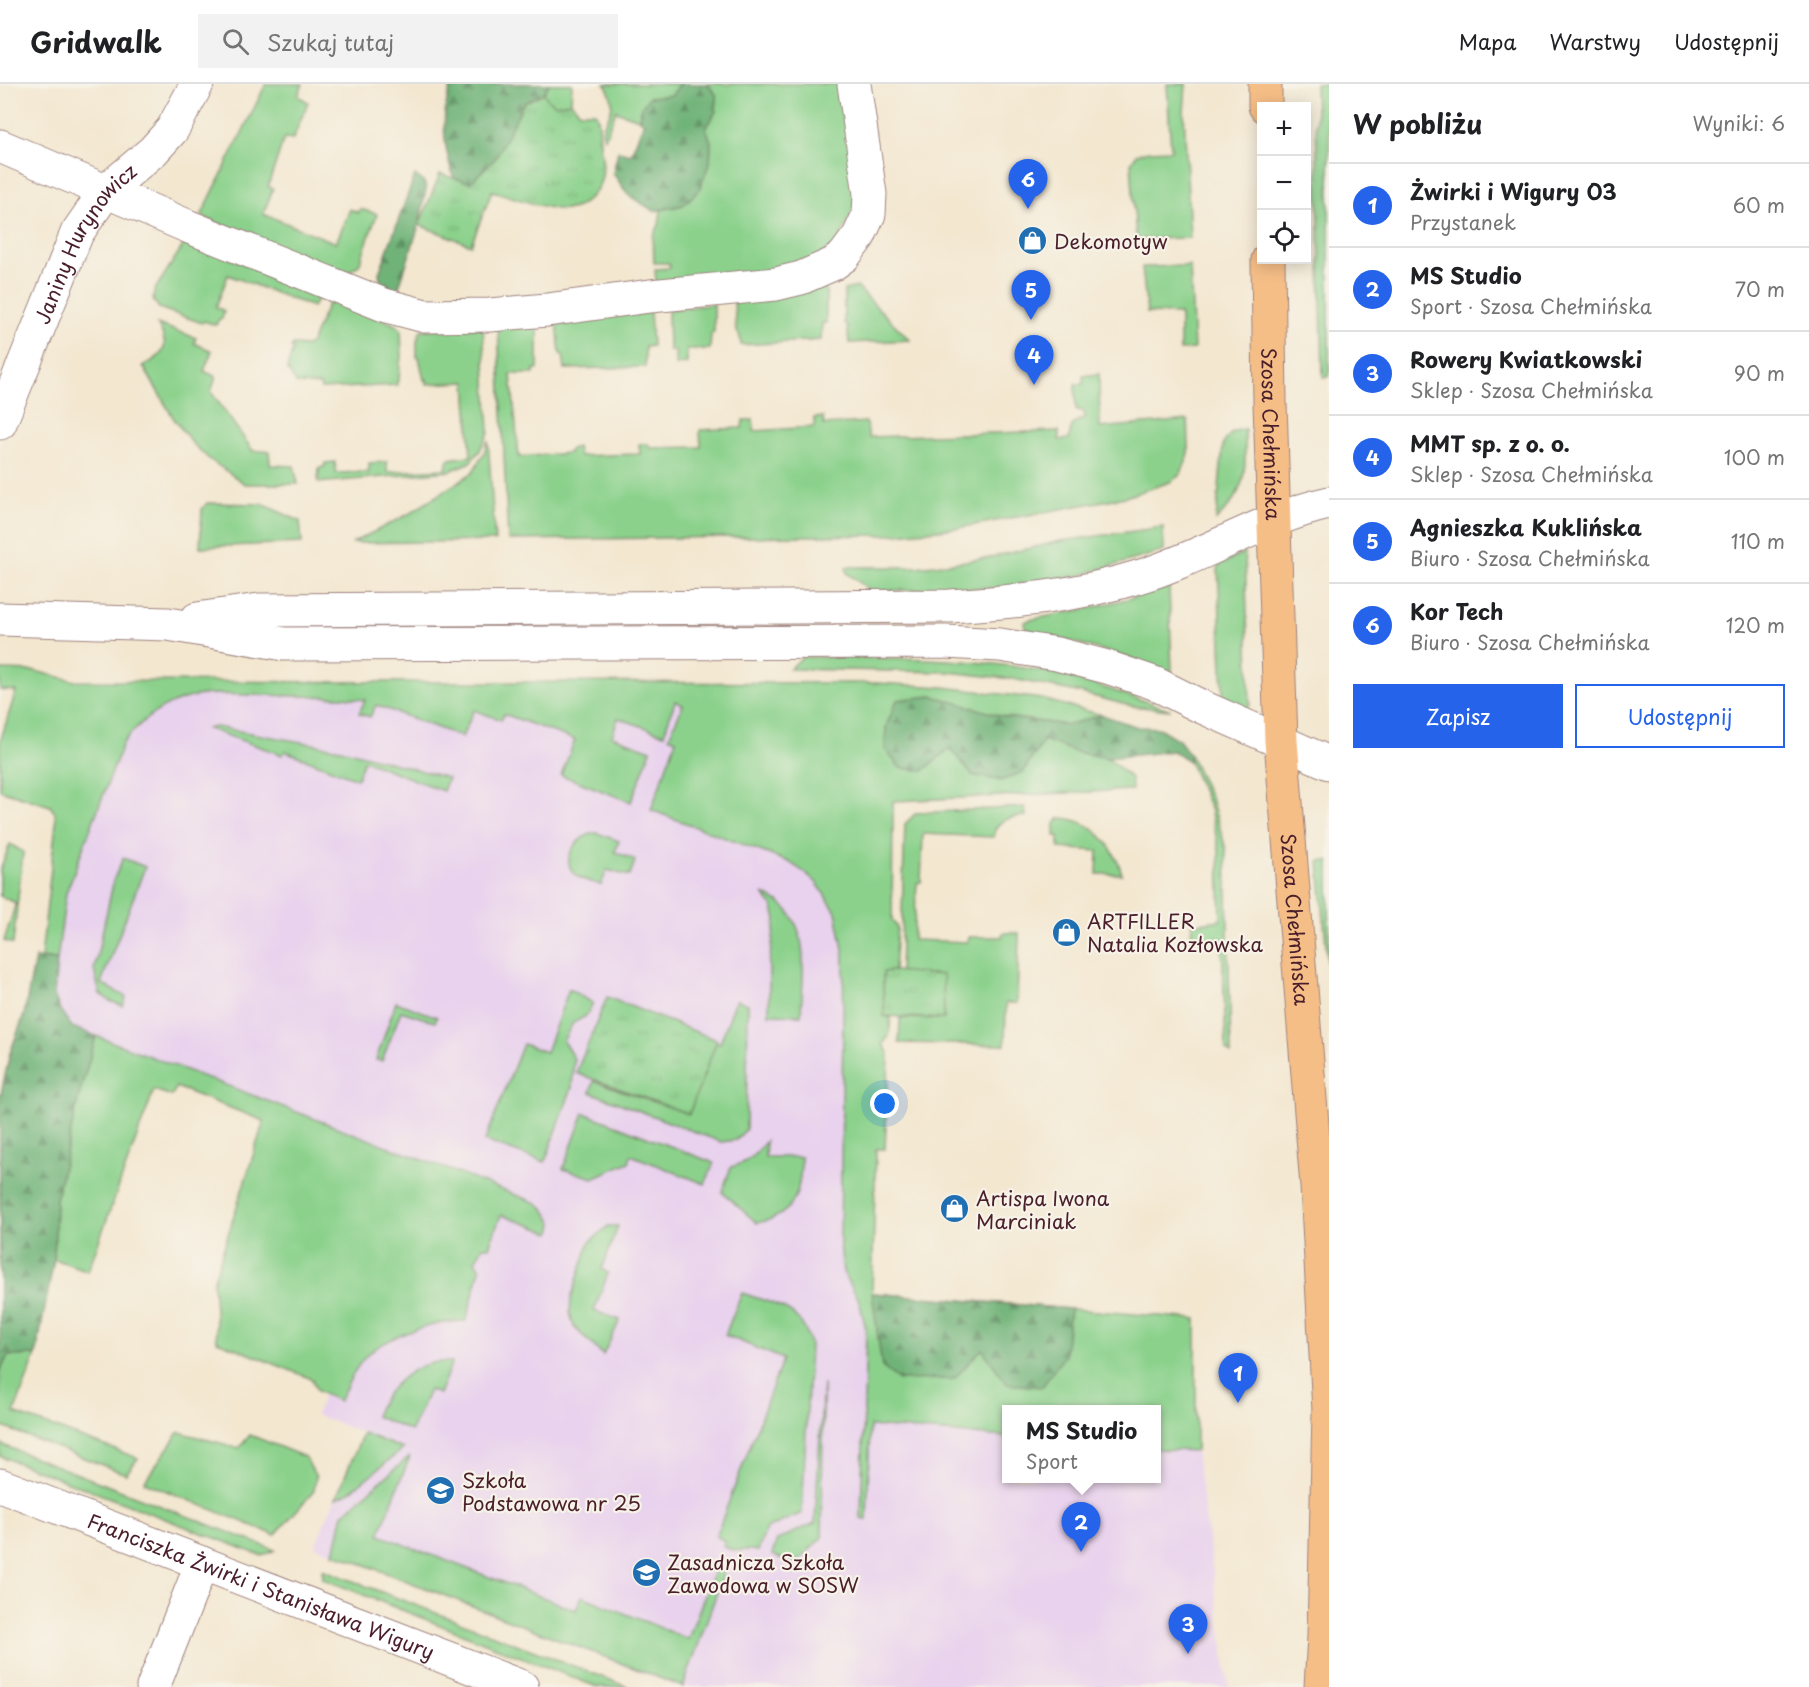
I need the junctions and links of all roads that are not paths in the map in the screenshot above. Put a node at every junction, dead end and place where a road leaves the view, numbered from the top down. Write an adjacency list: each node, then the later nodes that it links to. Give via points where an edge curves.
1 (197, 84): 6 (street, Janiny Hurynowicz, via 172,130)
2 (854, 84): 6 (street, via 870,194 869,214 844,256 801,278 776,284 502,314 425,316 384,305)
3 (1265, 84): 4 (main road)
4 (1265, 102)
5 (0, 146): 6 (street)
6 (106, 191): 8 (street, Janiny Hurynowicz, via 77,233)
7 (1268, 264): 10 (main road, Szosa Chełmińska)
8 (0, 423)
9 (1329, 502): 10 (street)
10 (1274, 519): 12 (street, via 1138,577 1018,602 938,606 260,610); 13 (main road, Szosa Chełmińska)
11 (0, 620): 12 (street)
12 (168, 624): 13 (street, via 284,644 1000,645 1057,654 1117,670)
13 (1281, 741): 14 (street); 19 (main road, Szosa Chełmińska, via 1317,1185 1329,1411)
14 (1329, 763)
15 (0, 1485): 16 (street, Franciszka Żwirki i Stanisława Wigury)
16 (202, 1563): 17 (street); 18 (street, Franciszka Żwirki i Stanisława Wigury)
17 (153, 1687)
18 (522, 1687)
19 (1321, 1687)

